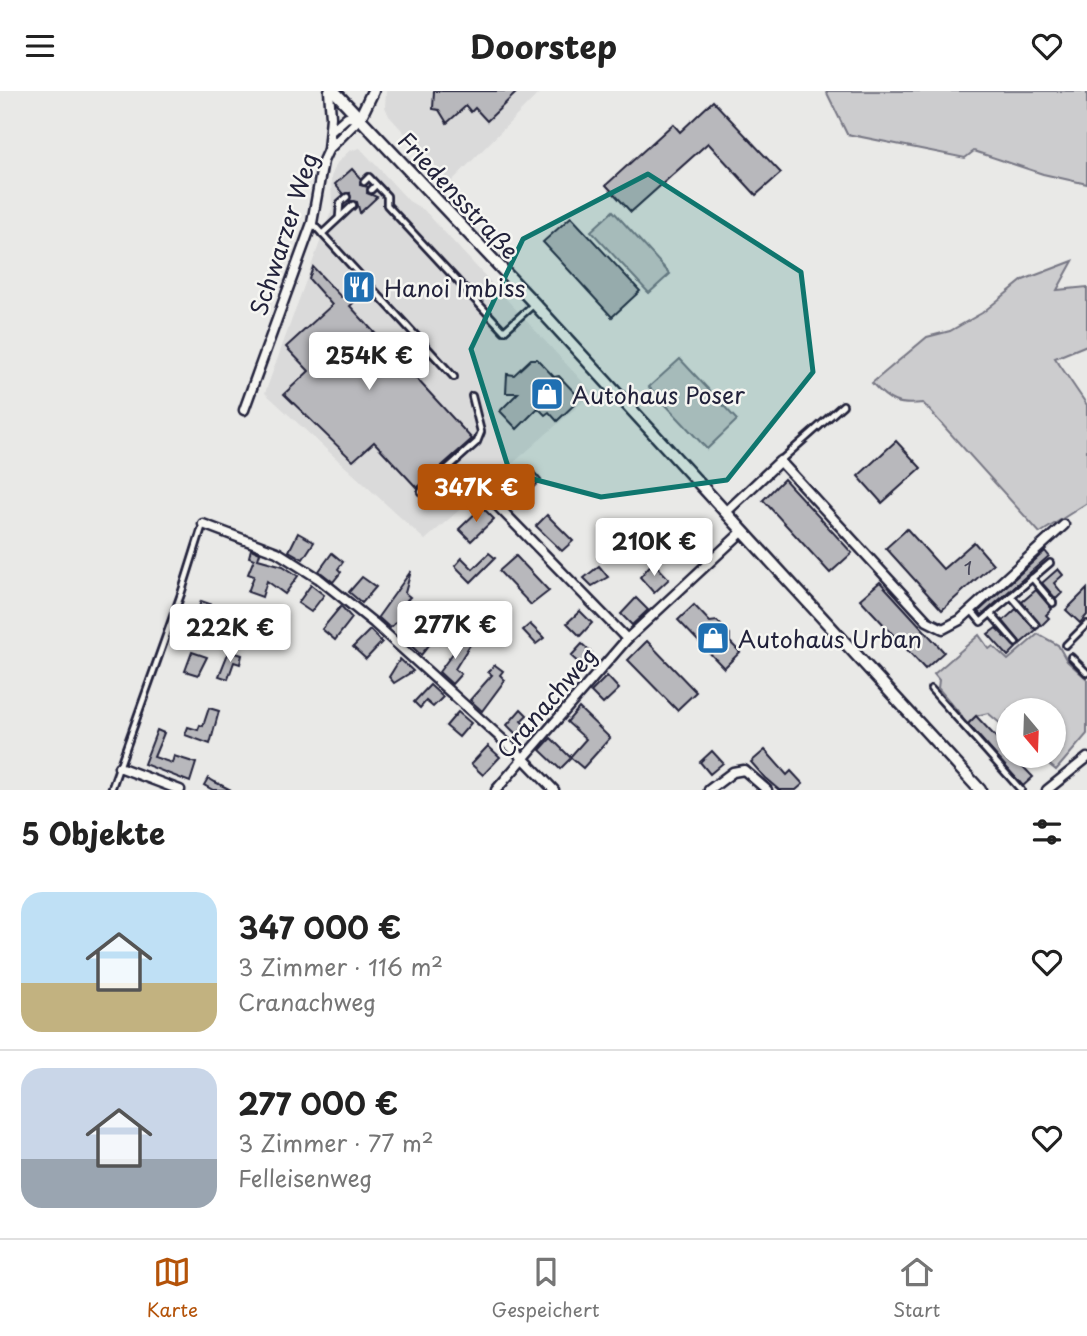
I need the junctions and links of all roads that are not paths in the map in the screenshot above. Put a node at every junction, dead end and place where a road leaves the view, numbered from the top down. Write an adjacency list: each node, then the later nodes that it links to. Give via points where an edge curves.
1 (329, 91): 5 (street)
2 (334, 91): 4 (street, Friedensstraße)
3 (373, 91): 4 (street)
4 (359, 118): 5 (street, via 347,117); 6 (street, Schwarzer Weg); 15 (street, Friedensstraße)
5 (330, 132): 6 (street)
6 (328, 150): 13 (street, Schwarzer Weg, via 320,170)
7 (364, 182): 8 (lane, via 369,177)
8 (376, 185): 9 (lane); 15 (lane, via 387,196 387,205 504,331)
9 (370, 190)
10 (346, 197): 12 (lane, via 340,203)
11 (354, 205): 12 (lane)
12 (340, 218): 14 (lane)
13 (312, 223): 14 (lane); 19 (street, Schwarzer Weg)
14 (322, 234): 16 (lane)
15 (534, 303): 23 (street, Friedensstraße)
16 (454, 377)
17 (472, 396): 21 (lane, via 481,432 477,442)
18 (843, 405): 20 (lane)
19 (244, 410)
20 (780, 461): 23 (street); 31 (street, via 930,625 949,628)
21 (421, 492)
22 (484, 492): 35 (street, Cranachweg)
23 (726, 512): 26 (street, Friedensstraße)
24 (202, 524): 41 (street, via 277,552 318,578); 43 (lane)
25 (1064, 524): 31 (street)
26 (743, 531): 35 (street, Cranachweg); 50 (street, Friedensstraße)
27 (1050, 563): 28 (lane)
28 (1032, 578): 29 (lane); 30 (lane)
29 (1011, 596): 32 (lane); 34 (lane)
30 (1053, 603)
31 (971, 610): 32 (lane, via 981,622)
32 (992, 614): 36 (lane)
33 (1087, 624): 37 (lane)
34 (1036, 625)
35 (627, 639): 41 (street, Cranachweg)
36 (1016, 643)
37 (1066, 645)
38 (1071, 657): 39 (lane)
39 (1087, 673)
40 (931, 689): 51 (lane)
41 (523, 758): 46 (street, Cranachweg); 47 (street)
42 (1087, 758): 52 (street)
43 (119, 767): 44 (lane); 45 (street)
44 (111, 790)
45 (180, 790)
46 (496, 790)
47 (554, 790)
48 (709, 790): 49 (street, via 733,772 744,770)
49 (767, 790)
50 (980, 790)
51 (1021, 790)
52 (1046, 790)

